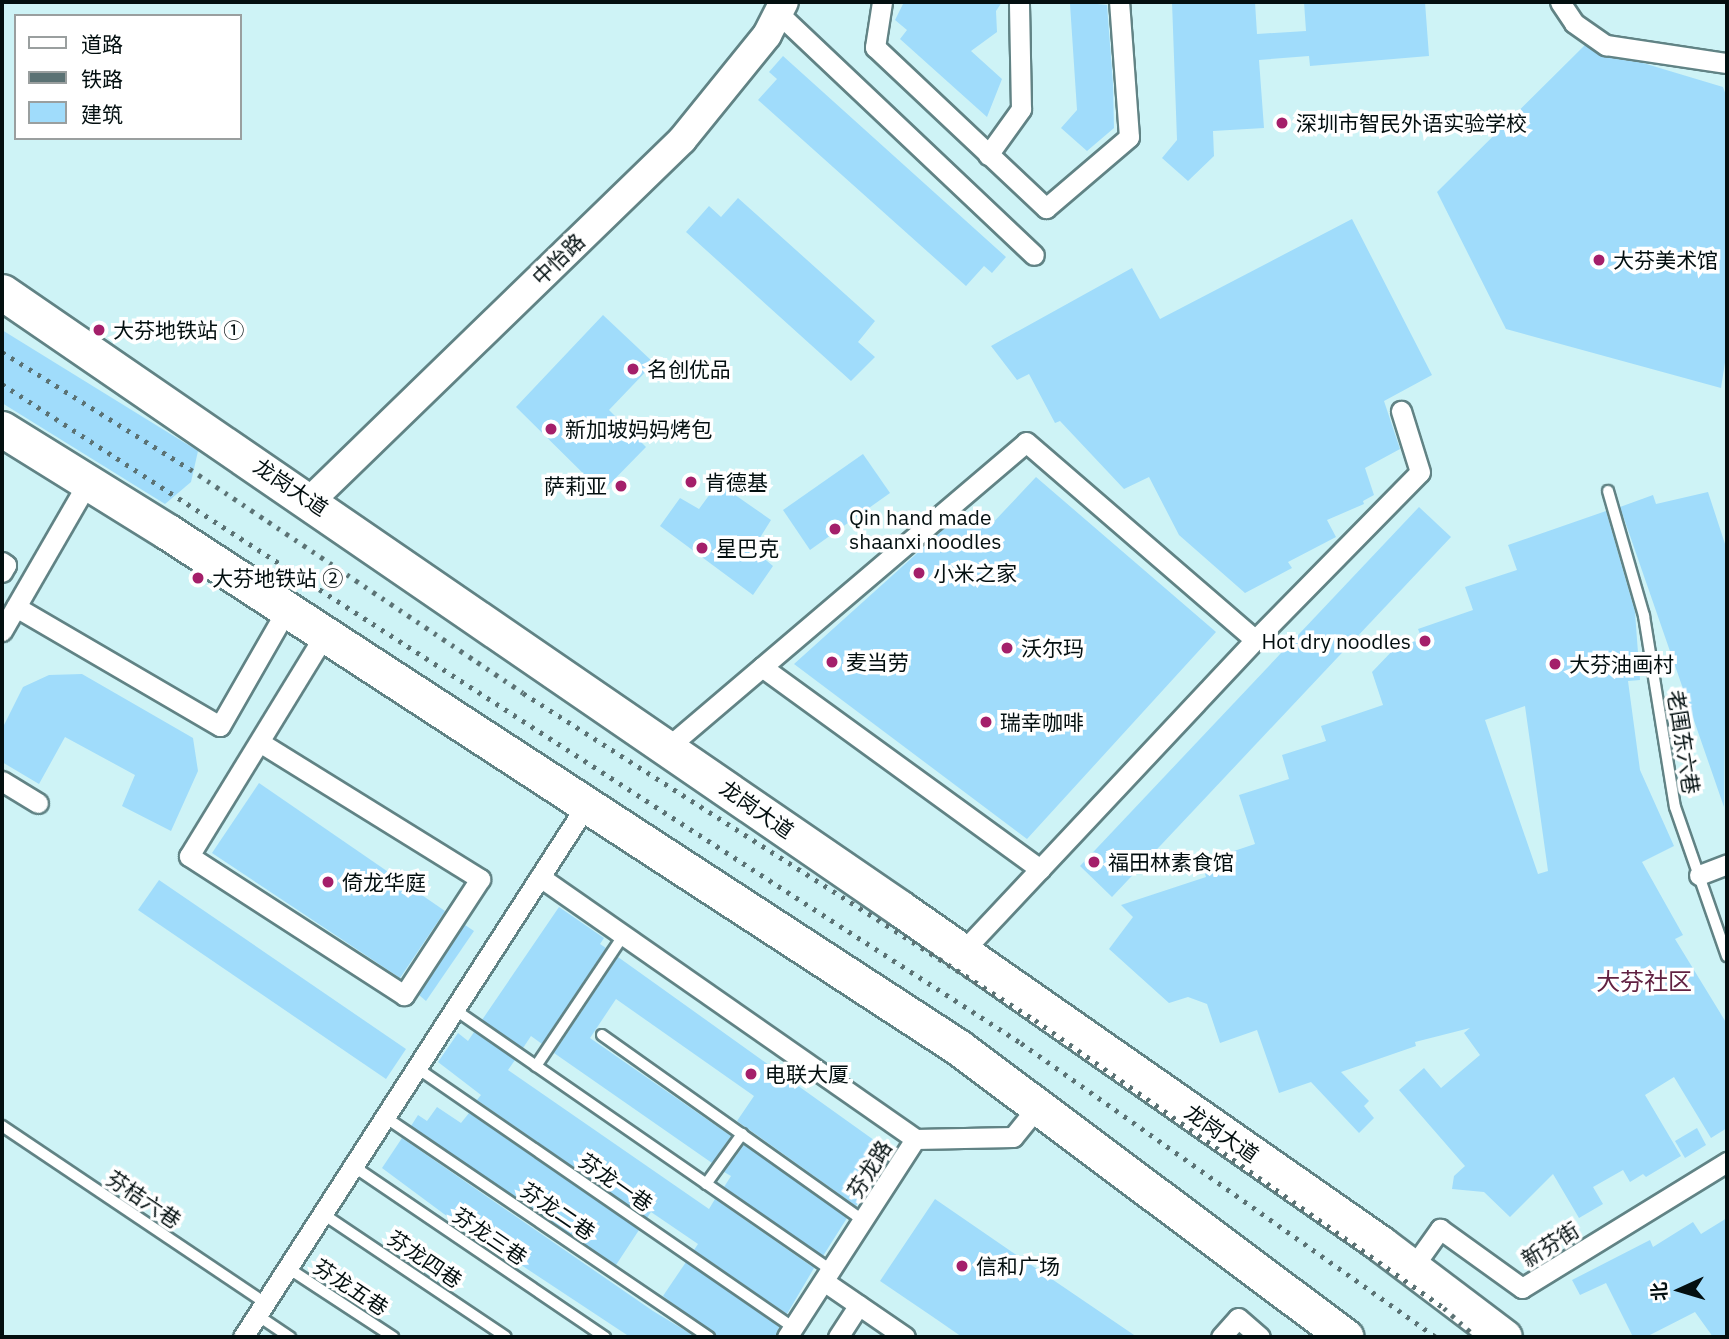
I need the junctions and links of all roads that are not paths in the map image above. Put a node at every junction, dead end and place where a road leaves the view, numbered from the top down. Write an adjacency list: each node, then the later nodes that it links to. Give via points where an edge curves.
1 (882, 2): 7 (street, via 874,47)
2 (1019, 2): 7 (street, via 1021,109)
3 (1119, 2): 7 (street, via 1129,137 1046,208)
4 (1560, 2): 6 (street, via 1573,23 1606,45)
5 (781, 7): 8 (street); 14 (street, 中怡路, via 767,35 682,140)
6 (1727, 63)
7 (988, 155)
8 (1034, 255)
9 (2, 292): 14 (highway, 龙岗大道)
10 (1401, 411): 21 (street, via 1420,472)
11 (2, 429): 12 (highway)
12 (89, 482): 17 (street); 18 (highway)
13 (1608, 491): 30 (lane, 老围东六巷, via 1644,616 1675,807)
14 (311, 500): 24 (highway, 龙岗大道)
15 (2, 562): 16 (street, via 6,565)
16 (2, 572)
17 (16, 607): 18 (street, via 220,726); 19 (street)
18 (286, 608): 20 (highway)
19 (2, 631)
20 (325, 634): 23 (street); 27 (highway)
21 (1255, 640): 22 (street, via 1026,442); 29 (street)
22 (762, 667): 24 (street); 29 (street)
23 (261, 743): 23 (street, via 189,856 404,995 481,878)
24 (668, 747): 33 (highway, 龙岗大道)
25 (2, 781): 26 (street)
26 (38, 803)
27 (587, 804): 31 (street); 39 (highway, via 958,1047)
28 (1727, 864): 30 (street)
29 (1040, 869): 33 (street)
30 (1699, 875): 34 (lane, 老围东六巷)
31 (540, 877): 32 (street); 35 (street)
32 (623, 936): 37 (lane); 43 (street)
33 (962, 952): 49 (highway, 龙岗大道)
34 (1727, 956)
35 (454, 1009): 37 (lane); 38 (street)
36 (602, 1035): 42 (lane)
37 (536, 1066): 46 (lane)
38 (417, 1068): 40 (street); 55 (lane, 芬龙一巷)
39 (1037, 1107): 43 (street, 芬龙路, via 1013,1137); 54 (highway)
40 (385, 1117): 45 (street); 61 (lane, 芬龙二巷)
41 (2, 1126): 53 (lane, 芬桔六巷)
42 (742, 1135): 46 (lane); 48 (lane)
43 (915, 1139): 48 (street, 芬龙路)
44 (1727, 1162): 49 (street, 新芬街, via 1522,1288 1440,1229)
45 (354, 1166): 47 (street); 60 (lane, 芬龙三巷)
46 (706, 1184): 51 (lane)
47 (323, 1214): 50 (street); 59 (lane, 芬龙四巷)
48 (864, 1221): 51 (street, 芬龙路)
49 (1413, 1267): 67 (highway, 龙岗大道)
50 (288, 1268): 53 (street); 58 (lane, 芬龙五巷)
51 (828, 1277): 52 (street); 55 (street, 芬龙路)
52 (859, 1305): 62 (street); 63 (street)
53 (261, 1309): 56 (street); 57 (lane, 芬桔六巷)
54 (1320, 1325): 66 (highway)
55 (790, 1333)
56 (243, 1337)
57 (290, 1337)
58 (393, 1337)
59 (506, 1337)
60 (605, 1337)
61 (709, 1337)
62 (838, 1337)
63 (905, 1337)
64 (1221, 1337): 65 (street, via 1238,1318)
65 (1260, 1337)
66 (1345, 1337)
67 (1504, 1337)

